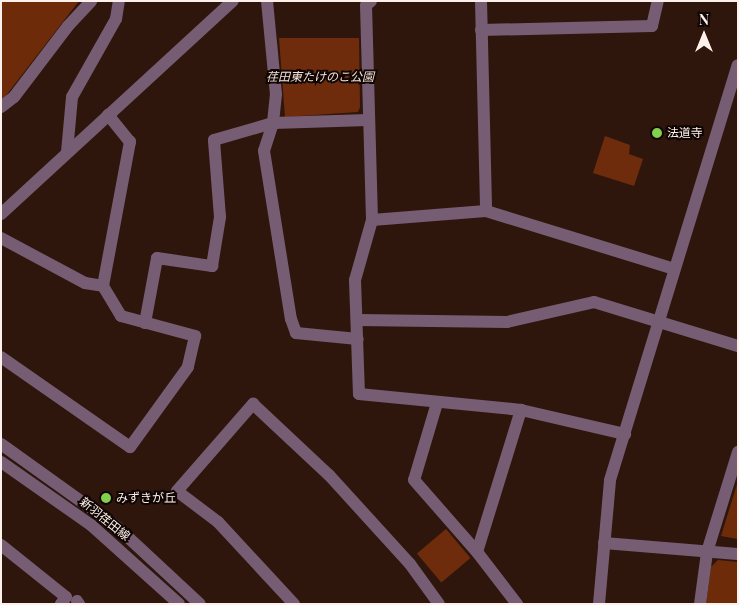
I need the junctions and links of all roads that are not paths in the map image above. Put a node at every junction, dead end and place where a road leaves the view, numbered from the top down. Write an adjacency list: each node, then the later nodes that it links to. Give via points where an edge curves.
1 (92, 1): 11 (street, via 68,26 14,97)
2 (119, 1): 15 (street, via 116,19 72,97)
3 (233, 1): 12 (street)
4 (267, 1): 14 (street, via 276,94)
5 (371, 1): 13 (street, via 366,6)
6 (481, 1): 8 (street)
7 (658, 1): 8 (street, via 652,26)
8 (481, 30): 16 (street)
9 (738, 64): 10 (street)
10 (733, 102): 20 (street)
11 (1, 107)
12 (108, 115): 15 (street); 21 (street, via 130,142)
13 (368, 120): 14 (street); 18 (street)
14 (273, 123): 24 (street, via 214,140 220,217 212,266 157,258); 25 (street, via 264,151 291,319 296,332)
15 (67, 152): 17 (street)
16 (486, 211): 18 (street); 20 (street)
17 (1, 214)
18 (372, 220): 22 (street, via 355,280)
19 (1, 238): 21 (street, via 85,283)
20 (674, 269): 23 (street)
21 (103, 286): 24 (street, via 122,316)
22 (358, 320): 23 (street, via 507,322 594,302); 25 (street)
23 (660, 322): 26 (street); 30 (street)
24 (145, 323): 27 (street, via 195,336 188,367 130,448)
25 (358, 340): 28 (street, via 359,394)
26 (738, 346)
27 (1, 357)
28 (437, 402): 29 (street); 36 (street, via 414,480)
29 (521, 410): 30 (street); 36 (street)
30 (625, 434): 34 (street, via 610,480)
31 (1, 444): 41 (street, 新羽荏田線, via 117,527)
32 (738, 452): 37 (street)
33 (1, 462): 40 (street, 新羽荏田線, via 91,525)
34 (604, 543): 37 (street); 45 (street)
35 (1, 545): 39 (street, via 66,598)
36 (477, 552): 44 (street)
37 (713, 552): 38 (street); 46 (street)
38 (738, 554)
39 (61, 604)
40 (179, 604)
41 (200, 604)
42 (294, 604): 43 (street, via 218,522 177,491 253,404 329,474 410,564)
43 (439, 604)
44 (517, 604)
45 (599, 604)
46 (700, 604)

